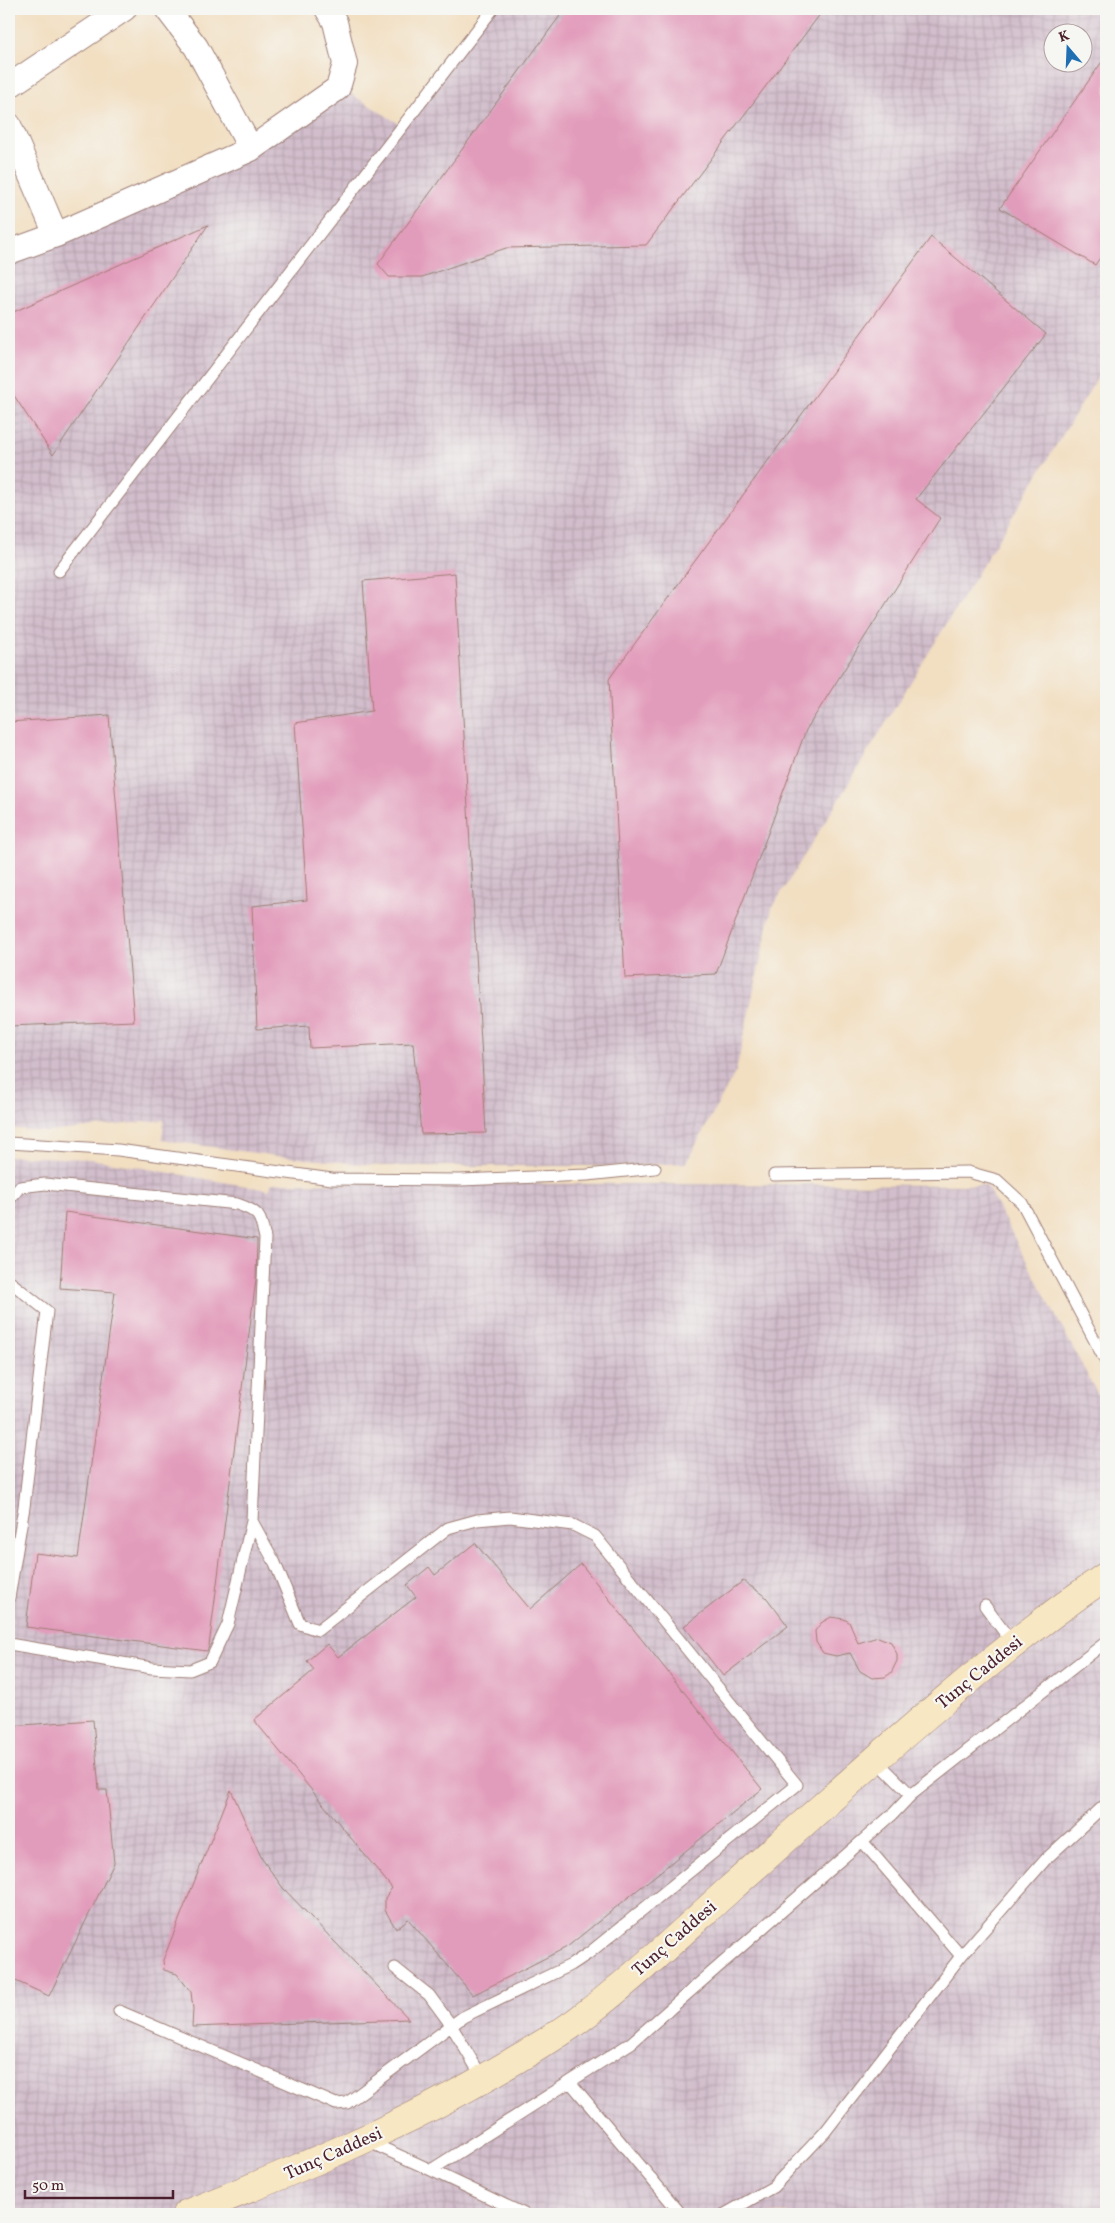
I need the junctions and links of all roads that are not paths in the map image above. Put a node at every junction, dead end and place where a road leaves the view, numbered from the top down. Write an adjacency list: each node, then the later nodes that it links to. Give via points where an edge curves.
1 (124, 9): 5 (street)
2 (167, 9): 7 (street, via 196,47)
3 (327, 9): 7 (street, via 335,22 345,64 338,88)
4 (493, 9): 10 (lane)
5 (9, 86)
6 (9, 125): 8 (street)
7 (251, 149): 8 (street)
8 (56, 235): 9 (street)
9 (9, 252)
10 (59, 571)
11 (9, 1143): 12 (lane, via 118,1150 332,1179 461,1180 587,1175)
12 (655, 1168)
13 (774, 1175): 16 (lane, via 968,1172 997,1180 1022,1203)
14 (9, 1200): 17 (lane, via 20,1187 45,1184 237,1204 254,1210 262,1222 265,1238)
15 (9, 1281): 19 (lane, via 47,1311 24,1507)
16 (1106, 1362)
17 (252, 1521): 22 (lane, via 228,1624 210,1662 190,1670 152,1668); 31 (lane, via 275,1563 300,1624 318,1630 448,1528 477,1520 510,1517 573,1525 595,1536 797,1785 571,1965)
18 (1106, 1576): 23 (main road, Tunç Caddesi)
19 (9, 1598)
20 (985, 1606): 23 (lane)
21 (1106, 1642): 25 (lane)
22 (9, 1644)
23 (1013, 1644): 24 (main road, Tunç Caddesi)
24 (875, 1759): 25 (lane); 32 (main road, Tunç Caddesi, via 576,2022)
25 (911, 1795): 27 (lane)
26 (1106, 1804): 28 (lane, via 1046,1860)
27 (862, 1842): 28 (lane); 33 (lane, via 631,2043)
28 (961, 1956): 39 (lane, via 825,2132 773,2186)
29 (395, 1968): 31 (lane, via 429,1995)
30 (119, 2011): 31 (lane, via 336,2104 346,2103 357,2096)
31 (451, 2025): 32 (lane)
32 (483, 2079): 34 (main road, Tunç Caddesi)
33 (570, 2082): 35 (lane); 38 (lane)
34 (366, 2140): 35 (lane); 36 (main road, Tunç Caddesi)
35 (431, 2170): 37 (lane)
36 (186, 2214)
37 (524, 2214)
38 (681, 2214)
39 (725, 2214)

